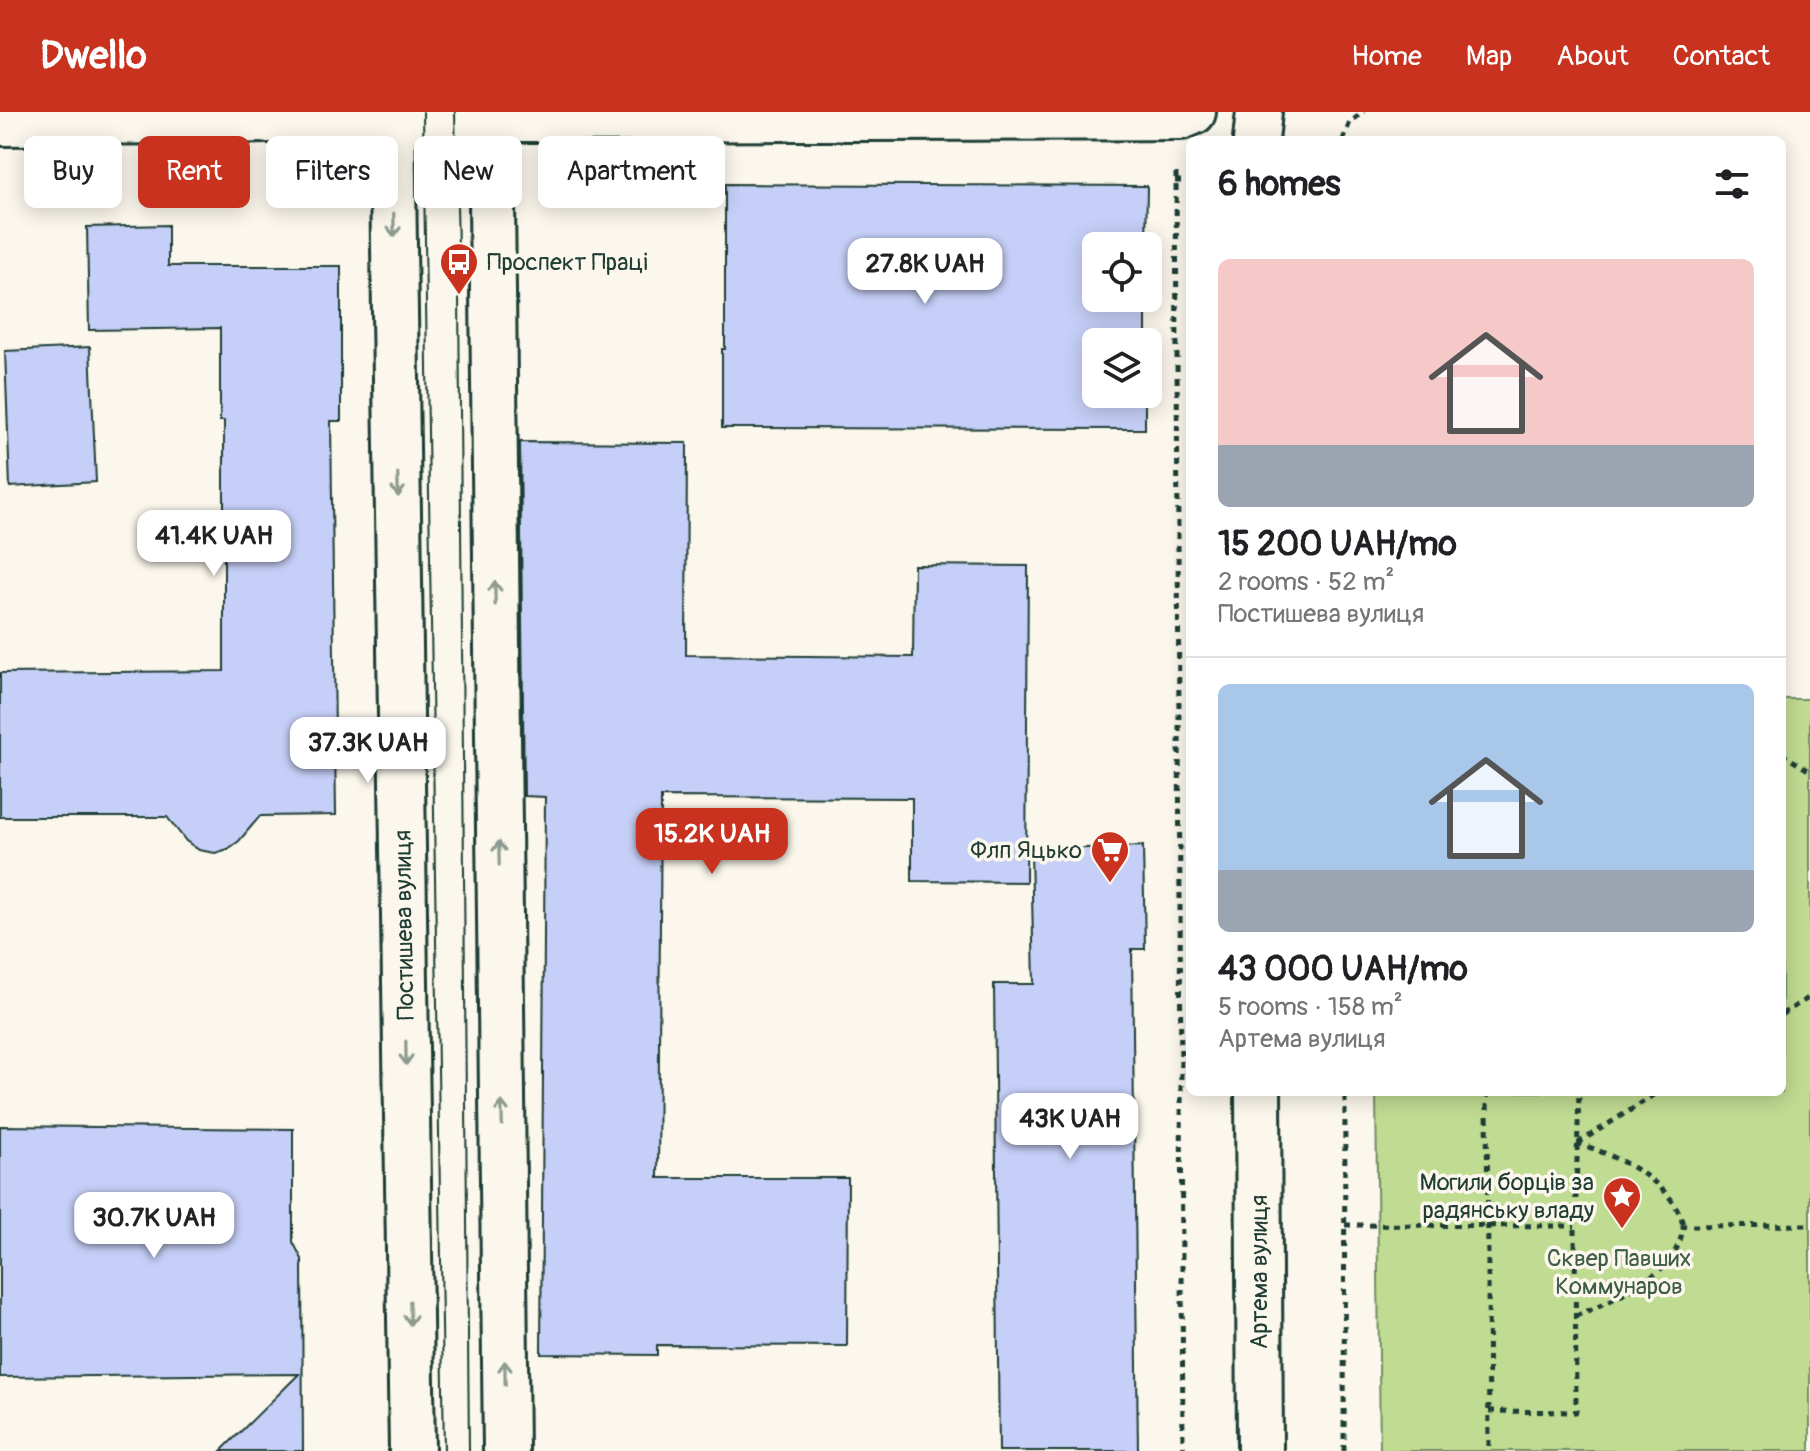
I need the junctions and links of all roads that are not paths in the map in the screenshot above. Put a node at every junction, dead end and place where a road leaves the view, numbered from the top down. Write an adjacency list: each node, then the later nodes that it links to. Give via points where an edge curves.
1 (1259, 112): 6 (street)
2 (1187, 114): 4 (street)
3 (392, 115): 4 (street); 5 (street); 8 (street, Постишева вулиця, one-way to 8)
4 (491, 116): 9 (street, one-way to 4)
5 (0, 123)
6 (1256, 136)
7 (1258, 1096): 10 (street, Артема вулиця)
8 (412, 1451)
9 (506, 1451)
10 (1260, 1451)

